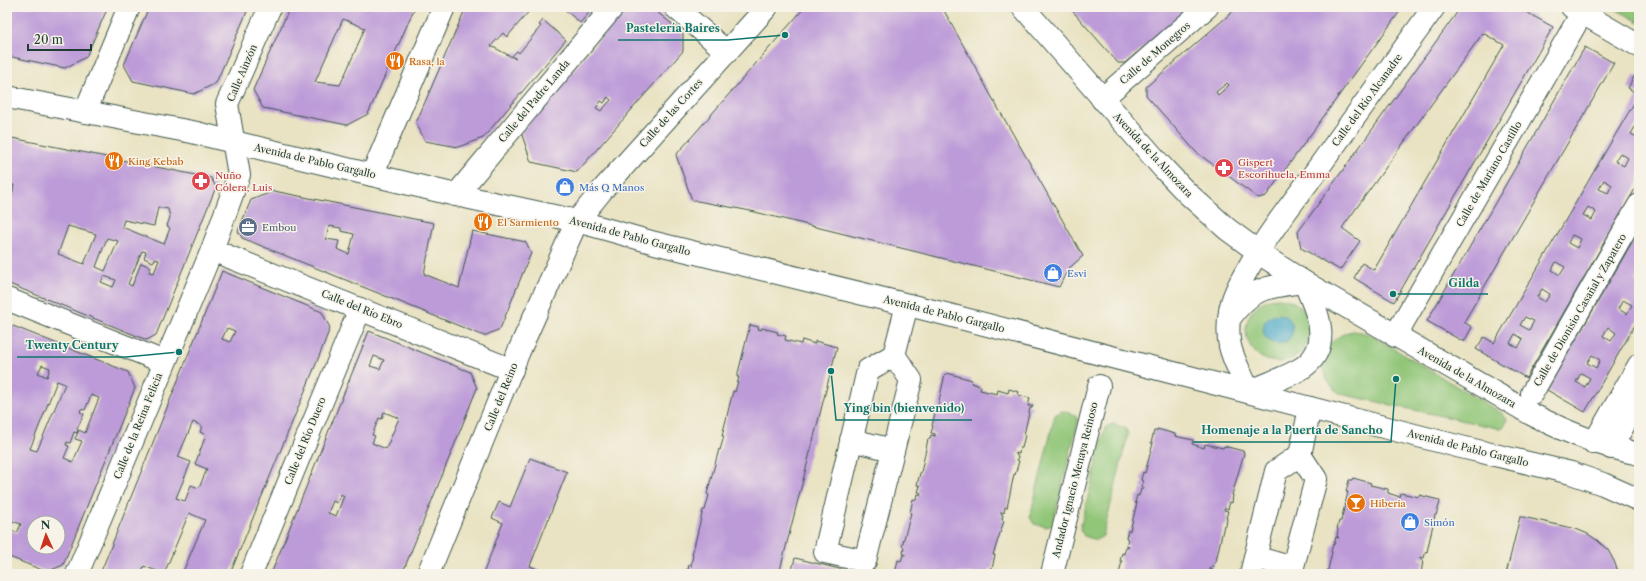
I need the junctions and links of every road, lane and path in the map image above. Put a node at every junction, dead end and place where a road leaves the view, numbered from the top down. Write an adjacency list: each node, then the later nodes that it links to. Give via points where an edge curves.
1 (129, 7): 15 (street)
2 (270, 7): 16 (street, Calle Ainzón, via 227,104)
3 (444, 7): 17 (street)
4 (613, 7): 18 (street, Calle del Padre Landa)
5 (675, 7): 12 (street)
6 (767, 7): 12 (street, Calle de las Cortes)
7 (1023, 7): 14 (street, Avenida de la Almozara)
8 (1207, 7): 14 (street, Calle de Monegros)
9 (1434, 7): 22 (street, Calle del Río Alcanadre)
10 (1577, 10): 11 (street); 28 (street, Calle de Mariano Castillo)
11 (1639, 46)
12 (727, 52): 20 (street, Calle de las Cortes)
13 (7, 97): 15 (street, Avenida de Pablo Gargallo)
14 (1102, 99): 22 (street, Avenida de la Almozara, via 1186,192 1226,229)
15 (84, 112): 16 (street, Avenida de Pablo Gargallo)
16 (233, 142): 17 (street, Avenida de Pablo Gargallo); 21 (street, Calle de la Reina Felicia, via 239,175)
17 (372, 175): 18 (street, Avenida de Pablo Gargallo)
18 (456, 196): 20 (street, Avenida de Pablo Gargallo)
19 (1639, 205): 35 (street, Calle de Dionisio Casañal y Zapatero)
20 (577, 221): 25 (street, Avenida de Pablo Gargallo, via 655,243); 32 (street, Calle del Reino)
21 (212, 250): 26 (street, Calle del Río Ebro); 30 (street, Calle de la Reina Felicia)
22 (1258, 252): 23 (street, Avenida de la Almozara); 27 (street, via 1236,290)
23 (1304, 282): 27 (street, via 1270,286 1256,292 1246,298); 28 (street, Avenida de la Almozara); 34 (street, via 1319,319 1321,331 1316,352 1303,367)
24 (7, 299): 30 (street)
25 (907, 305): 29 (street); 34 (street, Avenida de Pablo Gargallo)
26 (360, 309): 32 (street, Calle del Río Ebro); 47 (street, Calle del Río Duero)
27 (1229, 319): 34 (street, via 1230,348)
28 (1395, 336): 39 (street, Avenida de la Almozara, via 1531,414 1560,429)
29 (894, 355): 38 (street, via 868,370); 40 (street, via 911,380)
30 (164, 362): 46 (street, Calle de la Reina Felicia)
31 (1639, 365): 39 (street)
32 (512, 370): 48 (street, Calle del Reino)
33 (1099, 386): 49 (street, Andador Ignacio Menaya Reinoso)
34 (1249, 392): 37 (street, Avenida de Pablo Gargallo)
35 (1532, 393)
36 (1639, 398): 39 (street)
37 (1310, 408): 42 (street); 43 (street, Avenida de Pablo Gargallo, via 1571,473)
38 (851, 440): 40 (street); 40 (street, via 825,552 866,561)
39 (1603, 445): 41 (street, Avenida de la Almozara)
40 (893, 450)
41 (1639, 454)
42 (1300, 455): 44 (street, via 1276,471); 45 (street, via 1316,479)
43 (1639, 500)
44 (1253, 566): 45 (street)
45 (1292, 571)
46 (77, 574)
47 (251, 574)
48 (428, 574)
49 (1052, 574)

